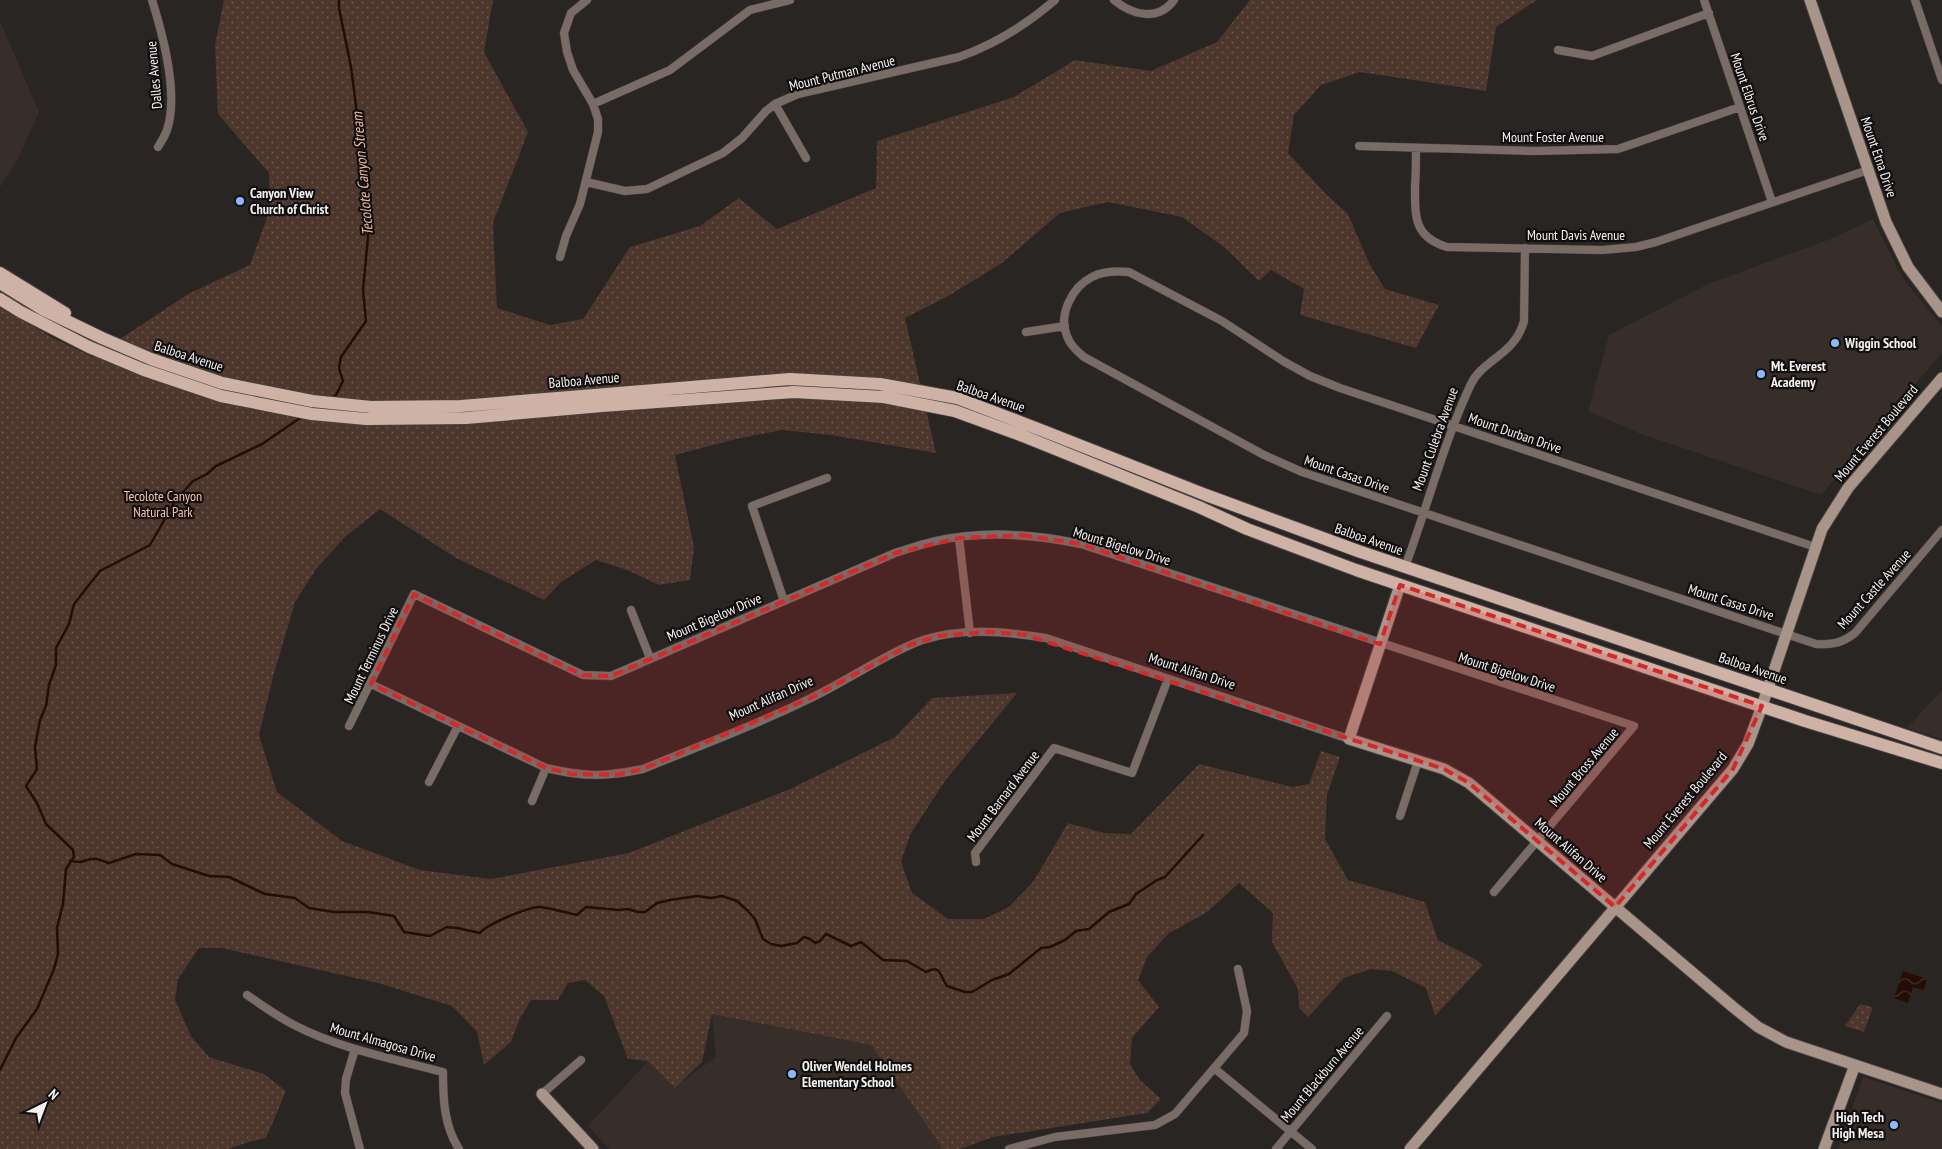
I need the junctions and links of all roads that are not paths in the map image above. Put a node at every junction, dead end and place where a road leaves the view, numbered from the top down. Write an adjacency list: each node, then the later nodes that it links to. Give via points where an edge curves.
1 (152, 0): 17 (street, Dalles Avenue, via 164,39 170,91 167,131)
2 (587, 0): 13 (street, via 571,13 564,33 572,70)
3 (790, 0): 13 (street, via 750,10 670,70)
4 (1055, 0): 14 (street, Mount Putman Avenue, via 1030,22 979,50 798,94)
5 (1114, 0): 9 (street, via 1125,9 1143,14 1163,11)
6 (1704, 0): 10 (street, Mount Elbrus Drive)
7 (1810, 0): 20 (street, Mount Etna Drive)
8 (1915, 0): 12 (street)
9 (1172, 2)
10 (1709, 13): 11 (street, via 1592,56); 15 (street, Mount Elbrus Drive)
11 (1558, 50)
12 (1942, 80)
13 (593, 104): 21 (street, via 598,132)
14 (775, 104): 19 (street); 21 (street, Mount Putman Avenue, via 723,154 647,189 625,191)
15 (1740, 106): 18 (street, Mount Foster Avenue, via 1618,149); 22 (street, Mount Elbrus Drive)
16 (1359, 146): 18 (street, Mount Foster Avenue)
17 (158, 147)
18 (1416, 148): 23 (street, Mount Davis Avenue, via 1415,213 1418,226 1428,238 1447,247)
19 (806, 158)
20 (1868, 170): 22 (street, Mount Davis Avenue); 28 (street, Mount Etna Drive, via 1886,222 1908,267)
21 (586, 182): 24 (street)
22 (1772, 202): 23 (street, Mount Davis Avenue, via 1636,247 1602,250)
23 (1525, 248): 33 (street, Mount Culebra Avenue, via 1522,329 1508,350 1472,381)
24 (560, 258)
25 (0, 273): 31 (main road)
26 (0, 284): 31 (main road, Balboa Avenue)
27 (0, 299): 40 (main road, Balboa Avenue, via 89,347 144,370 221,396 312,414 366,419 466,418 794,392 906,401 955,411 1023,436 1248,530)
28 (1942, 312)
29 (1065, 326): 30 (street); 33 (street, Mount Durban Drive, via 1068,303 1084,282 1093,276 1129,272 1222,321 1310,376); 35 (street, Mount Casas Drive, via 1071,344 1084,357 1264,455 1302,472)
30 (1026, 332)
31 (102, 338): 39 (main road, Balboa Avenue, via 151,360 222,383 312,401 371,406 461,406 790,379 910,388 966,402 1206,495)
32 (1942, 378): 38 (street, Mount Everest Boulevard, via 1848,488)
33 (1453, 425): 35 (street, Mount Culebra Avenue); 38 (street, Mount Durban Drive)
34 (827, 478): 44 (street, via 752,506)
35 (1424, 514): 39 (street, Mount Culebra Avenue); 47 (street, Mount Casas Drive)
36 (1942, 530): 47 (street, Mount Castle Avenue, via 1856,633 1844,641 1832,645 1816,644)
37 (959, 538): 44 (street, Mount Bigelow Drive, via 895,553); 46 (street); 48 (street, Mount Bigelow Drive, via 987,534 1022,535 1082,544)
38 (1815, 546): 47 (street, Mount Everest Boulevard)
39 (1405, 567): 40 (main road, via 1391,573); 41 (main road, Balboa Avenue)
40 (1356, 570): 42 (main road, Balboa Avenue)
41 (1432, 576): 42 (main road, via 1413,578); 52 (main road, Balboa Avenue)
42 (1400, 585): 48 (street); 53 (main road, Balboa Avenue)
43 (414, 594): 49 (street, Mount Bigelow Drive, via 583,675 611,676); 51 (street, Mount Terminus Drive)
44 (784, 601): 49 (street, Mount Bigelow Drive)
45 (631, 610): 49 (street)
46 (970, 633): 50 (street, Mount Alifan Drive, via 1046,638); 61 (street, Mount Alifan Drive, via 939,636 910,645 811,698 643,769 594,776)
47 (1785, 633): 52 (street, Mount Everest Boulevard)
48 (1380, 644): 56 (street, Mount Bigelow Drive); 57 (street)
49 (650, 658)
50 (1168, 679): 57 (street, Mount Alifan Drive); 66 (street, Mount Barnard Avenue, via 1132,773 1054,748 975,853)
51 (371, 684): 54 (street, Mount Terminus Drive); 55 (street, Mount Alifan Drive)
52 (1768, 690): 53 (street, Mount Everest Boulevard); 58 (main road, Balboa Avenue)
53 (1762, 706): 60 (main road, Balboa Avenue); 68 (street, Mount Everest Boulevard, via 1734,770)
54 (349, 726)
55 (458, 726): 61 (street, Mount Alifan Drive); 62 (street)
56 (1634, 726): 65 (street, Mount Bross Avenue)
57 (1349, 739): 59 (street, Mount Alifan Drive)
58 (1942, 748)
59 (1418, 761): 64 (street); 65 (street, Mount Alifan Drive, via 1444,769 1469,783)
60 (1942, 763)
61 (546, 768): 63 (street)
62 (429, 782)
63 (532, 801)
64 (1400, 816)
65 (1538, 840): 67 (street, Mount Bross Avenue); 68 (street, Mount Alifan Drive)
66 (976, 862)
67 (1494, 892)
68 (1615, 907): 74 (street, Mount Alifan Drive, via 1758,1027 1786,1042); 85 (street, Mount Everest Boulevard)
69 (1238, 969): 75 (street, via 1247,1011 1246,1026 1244,1033)
70 (247, 995): 72 (street, Mount Almagosa Drive, via 296,1026)
71 (1387, 1016): 78 (street, Mount Blackburn Avenue)
72 (356, 1049): 79 (street, via 345,1093); 80 (street, Mount Almagosa Drive, via 443,1072 445,1115)
73 (581, 1060): 76 (street)
74 (1855, 1065): 77 (street, Mount Alifan Drive); 86 (street)
75 (1214, 1068): 78 (street); 82 (street, via 1175,1114 1155,1125 1055,1137)
76 (542, 1094): 81 (street)
77 (1942, 1094)
78 (1290, 1131): 83 (street, Mount Blackburn Avenue); 84 (street)
79 (360, 1149)
80 (459, 1149)
81 (593, 1149)
82 (1009, 1149)
83 (1276, 1149)
84 (1312, 1149)
85 (1410, 1149)
86 (1824, 1149)

